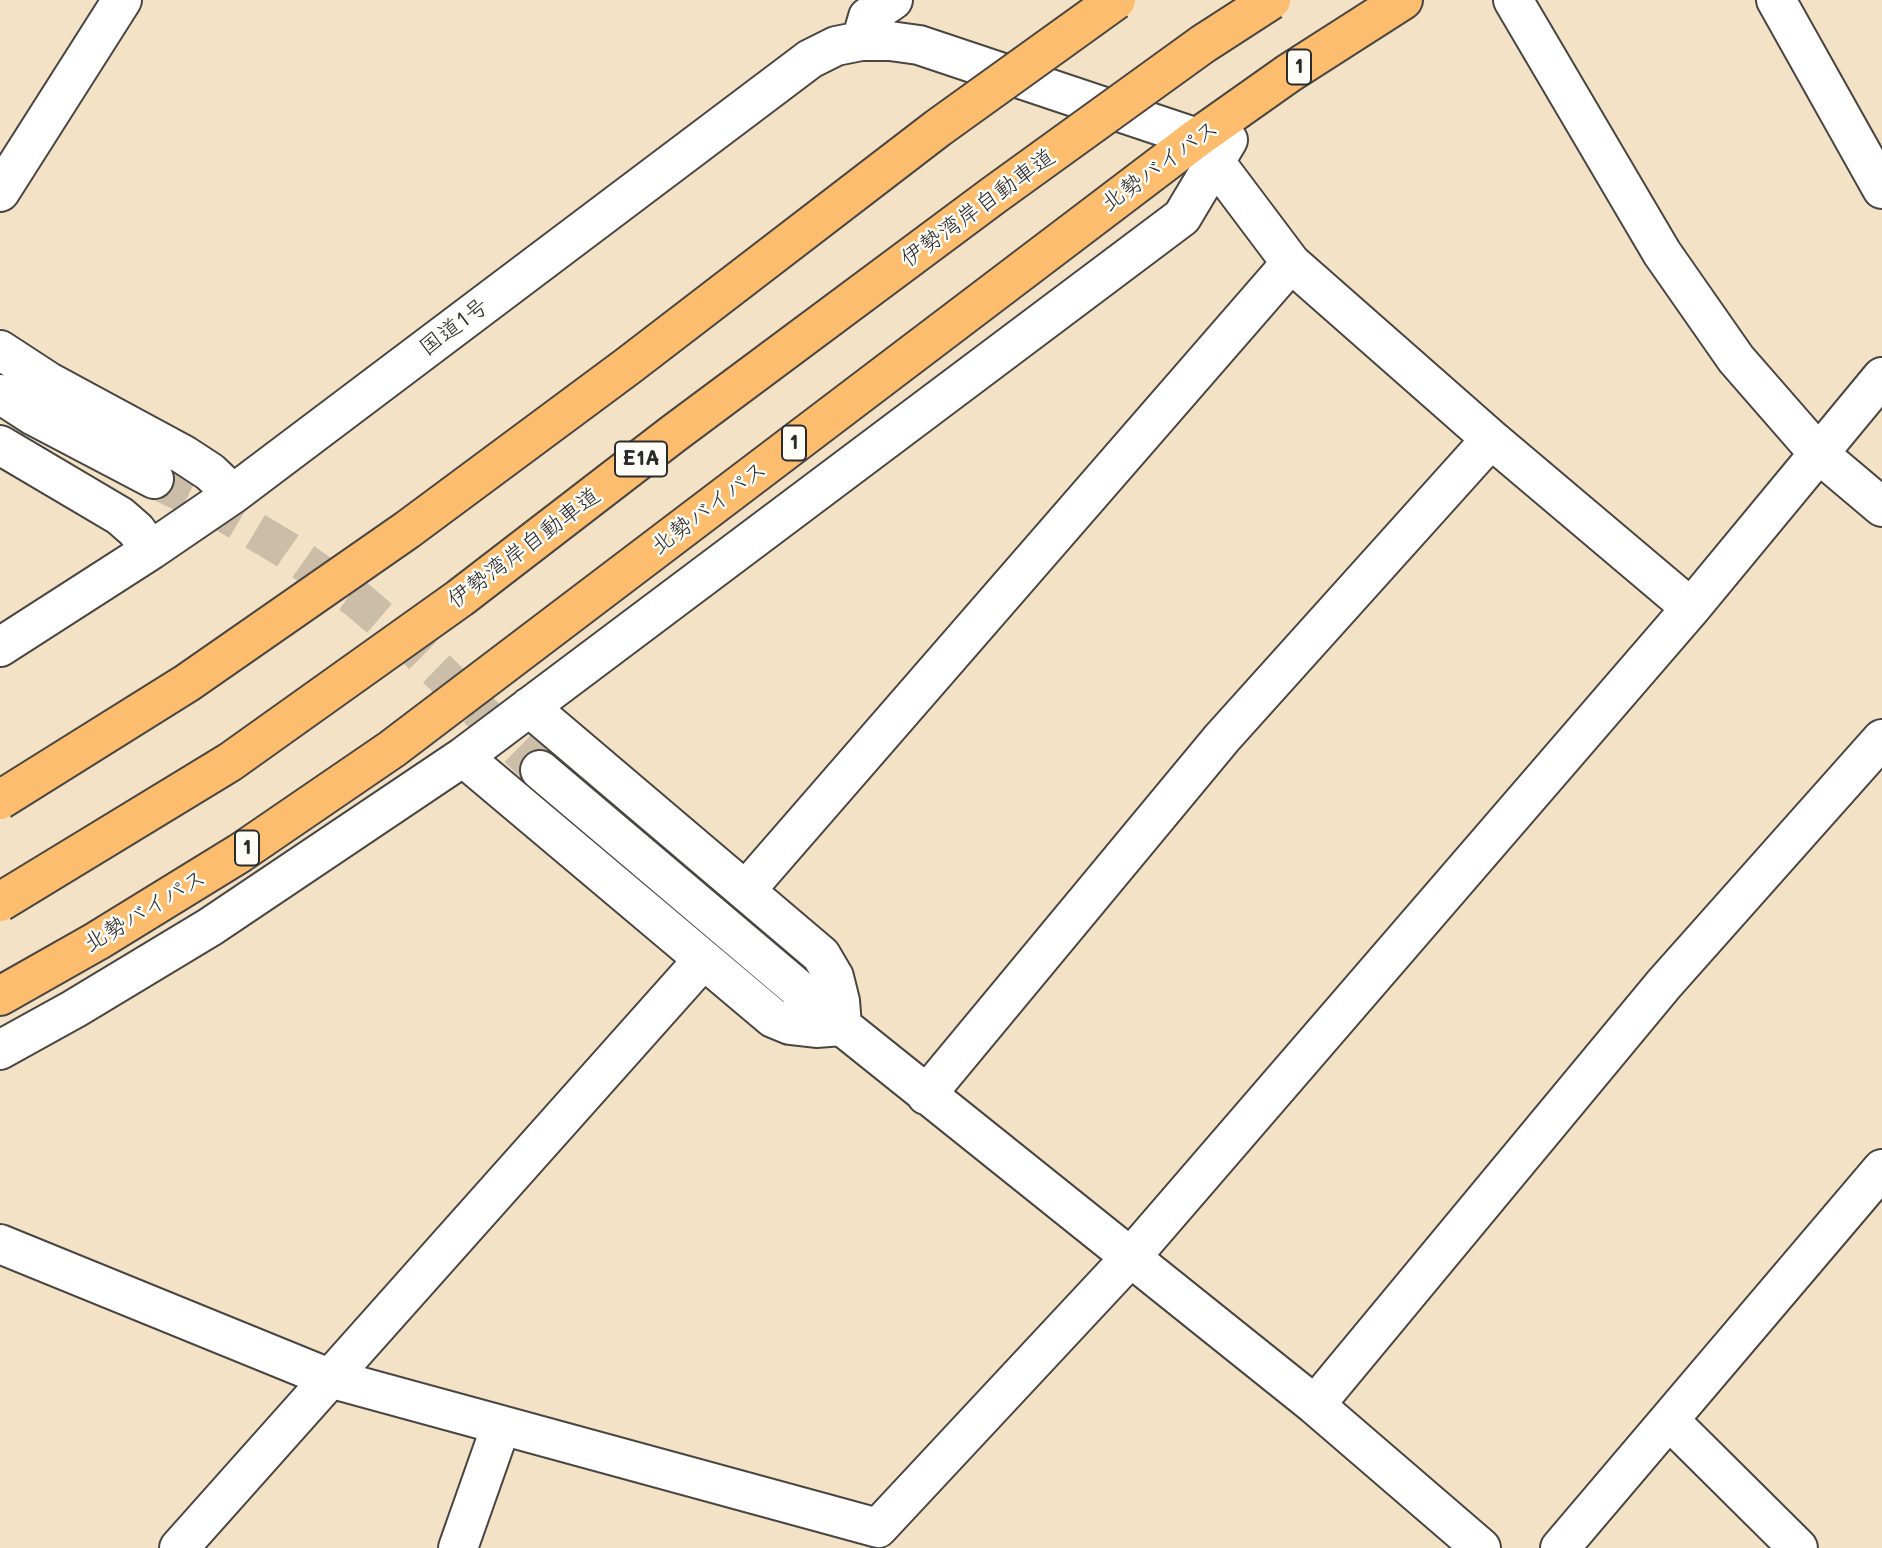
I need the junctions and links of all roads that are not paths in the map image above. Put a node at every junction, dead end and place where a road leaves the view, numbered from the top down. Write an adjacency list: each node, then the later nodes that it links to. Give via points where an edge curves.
1 (122, 0): 11 (street)
2 (893, 0): 8 (street, via 868,18)
3 (1116, 0): 29 (highway, bridge, via 938,128 407,530 187,683)
4 (1271, 0): 31 (highway, 伊勢湾岸自動車道 / E1A, bridge, via 994,195 460,598 230,762)
5 (1404, 0): 9 (highway, 北勢バイパス / 1, via 1252,99)
6 (1513, 0): 18 (street, via 1662,253 1736,359)
7 (1776, 0): 10 (street)
8 (862, 41): 9 (street, 国道1号, via 919,45); 20 (street, 国道1号, via 836,46 810,59)
9 (1206, 150): 12 (street); 25 (street, via 1182,217); 33 (highway, 北勢バイパス / 1, via 392,749 240,853)
10 (1882, 190)
11 (0, 192)
12 (1292, 263): 16 (street); 30 (street)
13 (0, 350): 20 (street, via 49,382 184,455)
14 (1882, 377): 18 (street)
15 (0, 394): 19 (street)
16 (1491, 439): 23 (street); 36 (street, via 1222,738)
17 (0, 444): 22 (street, via 120,516)
18 (1818, 453): 21 (street); 23 (street)
19 (154, 479)
20 (233, 494): 22 (street, 国道1号)
21 (1882, 507)
22 (151, 550): 24 (street, 国道1号)
23 (1690, 608): 39 (street)
24 (0, 647)
25 (529, 707): 27 (street); 30 (street)
26 (1882, 739): 41 (street, via 1664,984)
27 (463, 757): 32 (street); 35 (street, via 210,927)
28 (540, 770): 34 (street)
29 (0, 800)
30 (746, 890): 34 (street, via 821,956 834,977)
31 (0, 902)
32 (703, 960): 34 (street, via 772,1018 790,1025); 40 (street)
33 (0, 996)
34 (842, 1026): 36 (street)
35 (0, 1050)
36 (926, 1095): 39 (street)
37 (1882, 1170): 42 (street)
38 (0, 1244): 40 (street)
39 (1129, 1258): 41 (street); 43 (street, via 878,1528)
40 (329, 1378): 43 (street); 44 (street)
41 (1315, 1405): 46 (street)
42 (1670, 1421): 47 (street); 48 (street)
43 (501, 1426): 45 (street)
44 (178, 1548)
45 (458, 1548)
46 (1481, 1548)
47 (1560, 1548)
48 (1798, 1548)

